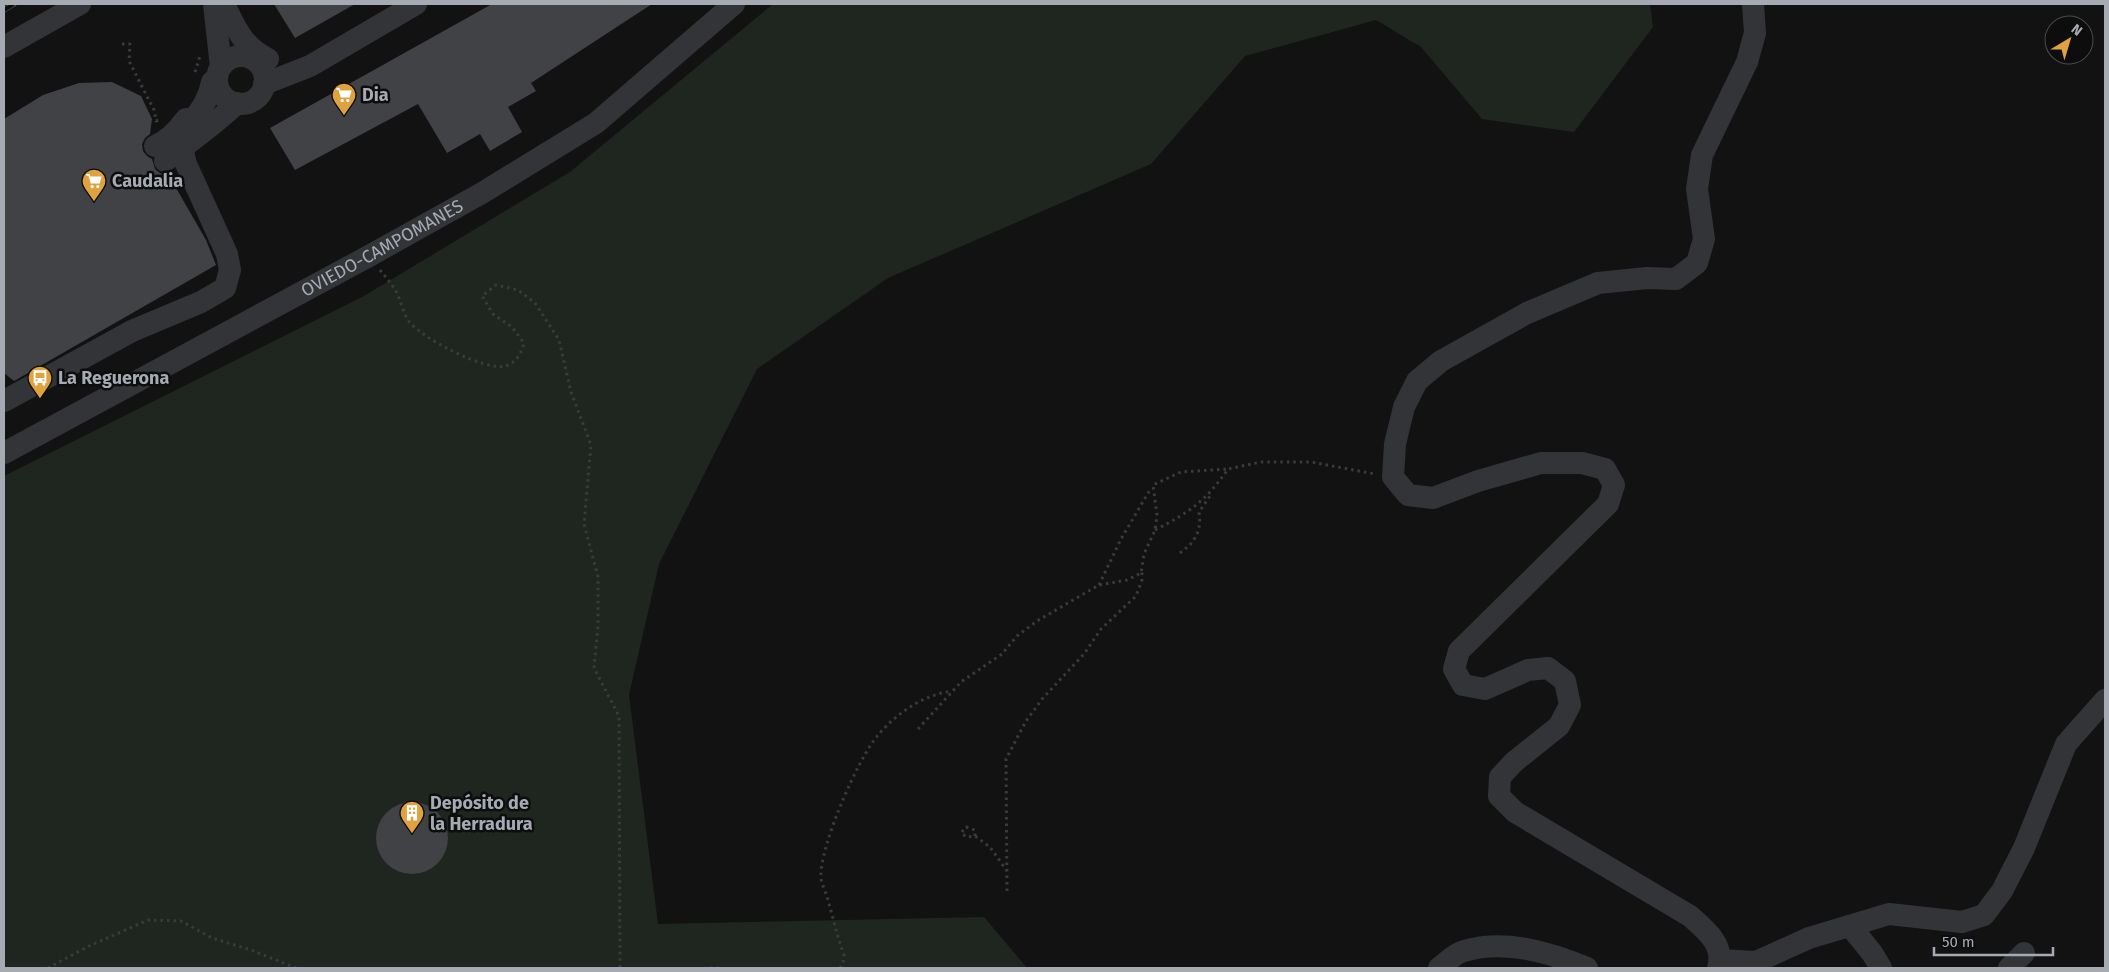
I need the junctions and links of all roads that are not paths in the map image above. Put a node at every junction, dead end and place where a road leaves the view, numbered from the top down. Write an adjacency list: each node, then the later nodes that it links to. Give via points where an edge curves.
1 (80, 4): 7 (street)
2 (214, 4): 11 (street)
3 (224, 4): 9 (street, via 245,43)
4 (416, 4): 10 (street)
5 (734, 4): 16 (street, OVIEDO-CAMPOMANES, via 596,123 482,193 369,256)
6 (1753, 4): 19 (street, via 1755,34 1747,62 1702,155 1697,189 1704,239 1697,263 1676,278 1598,284 1527,313 1441,361 1417,381 1404,407 1395,444 1393,477 1408,495 1433,498 1541,463 1582,462 1605,468 1614,485 1608,504 1459,651 1454,669 1463,686 1484,689 1528,670 1548,668 1565,682 1570,705 1559,726 1500,777 1500,796 1514,812 1690,916 1712,935)
7 (4, 47)
8 (247, 57): 9 (street); 11 (street, via 232,58); 12 (street, via 262,70)
9 (279, 64): 10 (street)
10 (310, 66): 12 (street)
11 (211, 76): 13 (street, via 220,92); 14 (street, via 210,92 199,114)
12 (264, 84): 13 (street, via 251,101)
13 (237, 103): 14 (street, via 226,115)
14 (168, 152): 15 (street, via 186,164 227,254 230,270 225,288 201,302 132,331)
15 (4, 401)
16 (4, 453)
17 (2105, 700): 18 (street, via 2066,744 2024,848 2002,891 1984,914 1962,922 1890,914)
18 (1850, 926): 19 (street, via 1809,938 1756,962); 22 (street)
19 (1719, 964)
20 (1439, 968): 21 (street, via 1462,951 1502,946 1555,955)
21 (1587, 968)
22 (1881, 968)

